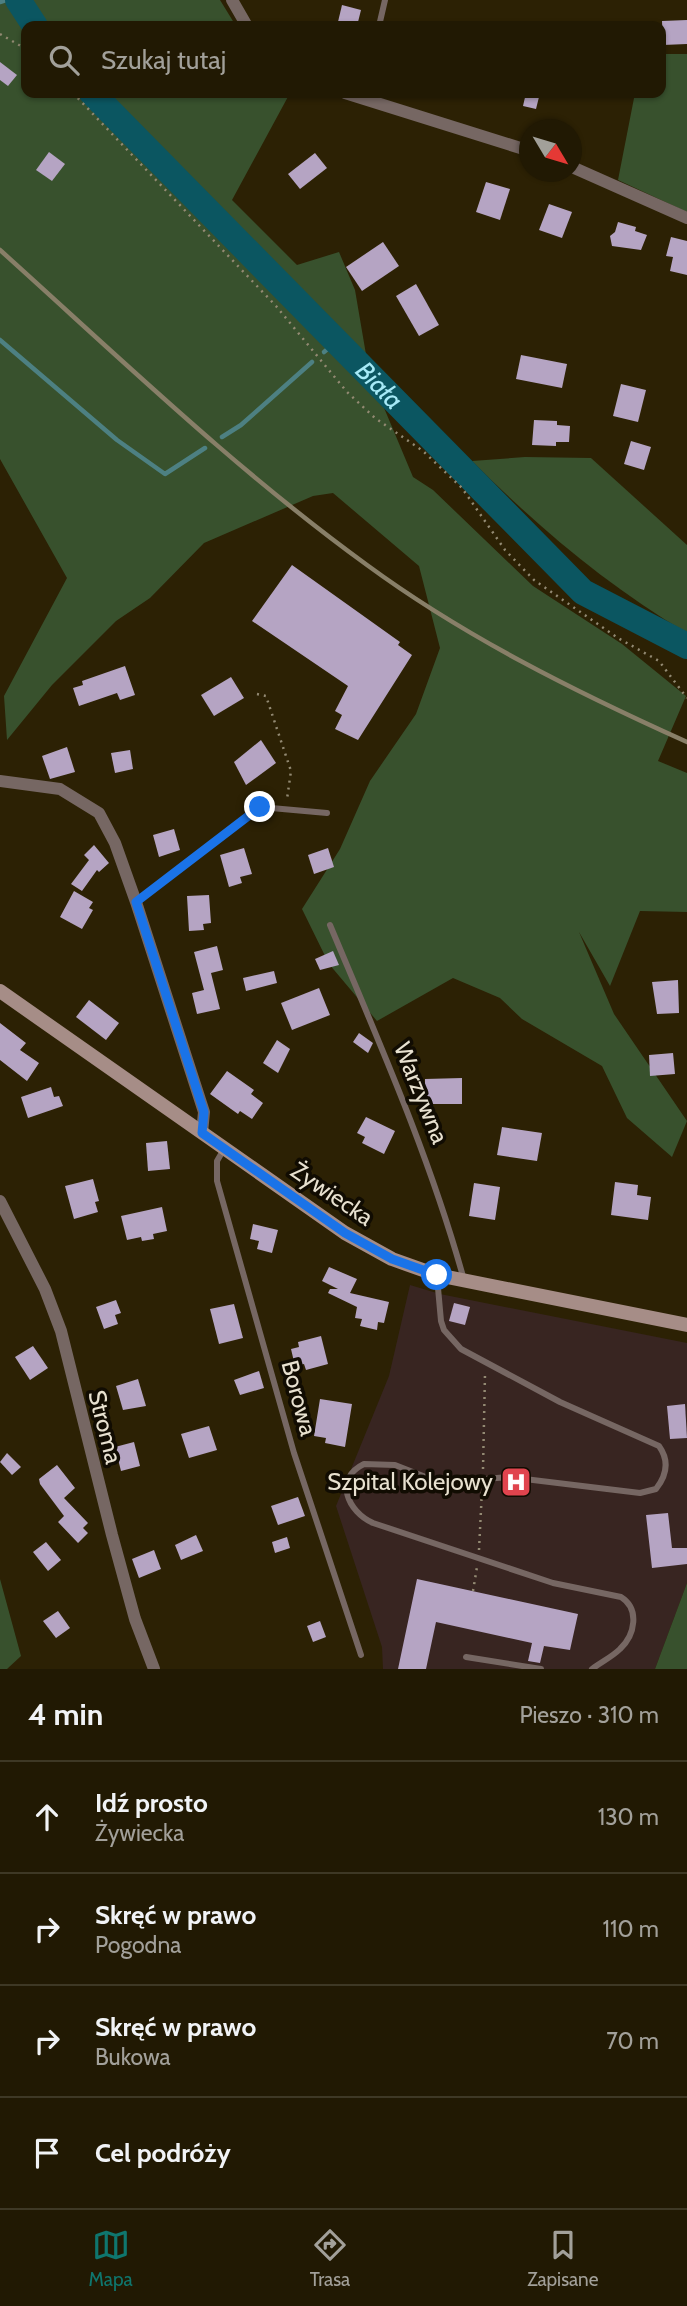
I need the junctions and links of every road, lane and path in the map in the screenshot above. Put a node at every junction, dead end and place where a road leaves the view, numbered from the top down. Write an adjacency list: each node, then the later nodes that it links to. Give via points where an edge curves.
1 (232, 0): 3 (street)
2 (385, 0): 4 (lane)
3 (244, 21)
4 (380, 21)
5 (0, 34): 6 (path)
6 (21, 46)
7 (78, 98): 13 (path, via 276,306 347,392 462,488 506,550 534,580 659,661)
8 (369, 98): 9 (street)
9 (519, 147)
10 (582, 171): 11 (street)
11 (687, 218)
12 (257, 694): 15 (path, via 266,696 291,771)
13 (687, 698)
14 (0, 781): 17 (street, via 60,789 99,813)
15 (286, 809): 16 (lane); 17 (lane, via 260,807)
16 (327, 813)
17 (136, 902): 20 (street, via 204,1112)
18 (330, 925): 24 (lane, Warzywna, via 410,1114)
19 (0, 991): 20 (main road, Żywiecka)
20 (202, 1133): 21 (main road, Żywiecka)
21 (224, 1149): 23 (main road, Żywiecka, via 345,1233 392,1259); 31 (lane, Borowa, via 217,1161 217,1181 294,1453)
22 (0, 1201): 33 (street, Stroma, via 61,1331 115,1547)
23 (437, 1275): 24 (main road, Żywiecka); 28 (lane, via 441,1321 461,1349 617,1430 651,1441 666,1461 661,1483 649,1492 508,1477)
24 (464, 1280): 25 (main road, Żywiecka)
25 (687, 1325)
26 (485, 1375): 27 (path)
27 (483, 1464)
28 (483, 1479): 29 (path); 29 (lane, via 441,1483 395,1465 363,1464 348,1478 345,1494 365,1520)
29 (479, 1558): 30 (path); 35 (lane, via 631,1603 635,1612 622,1648)
30 (473, 1591)
31 (360, 1655)
32 (467, 1657): 34 (lane)
33 (154, 1669)
34 (541, 1669)
35 (593, 1669)

